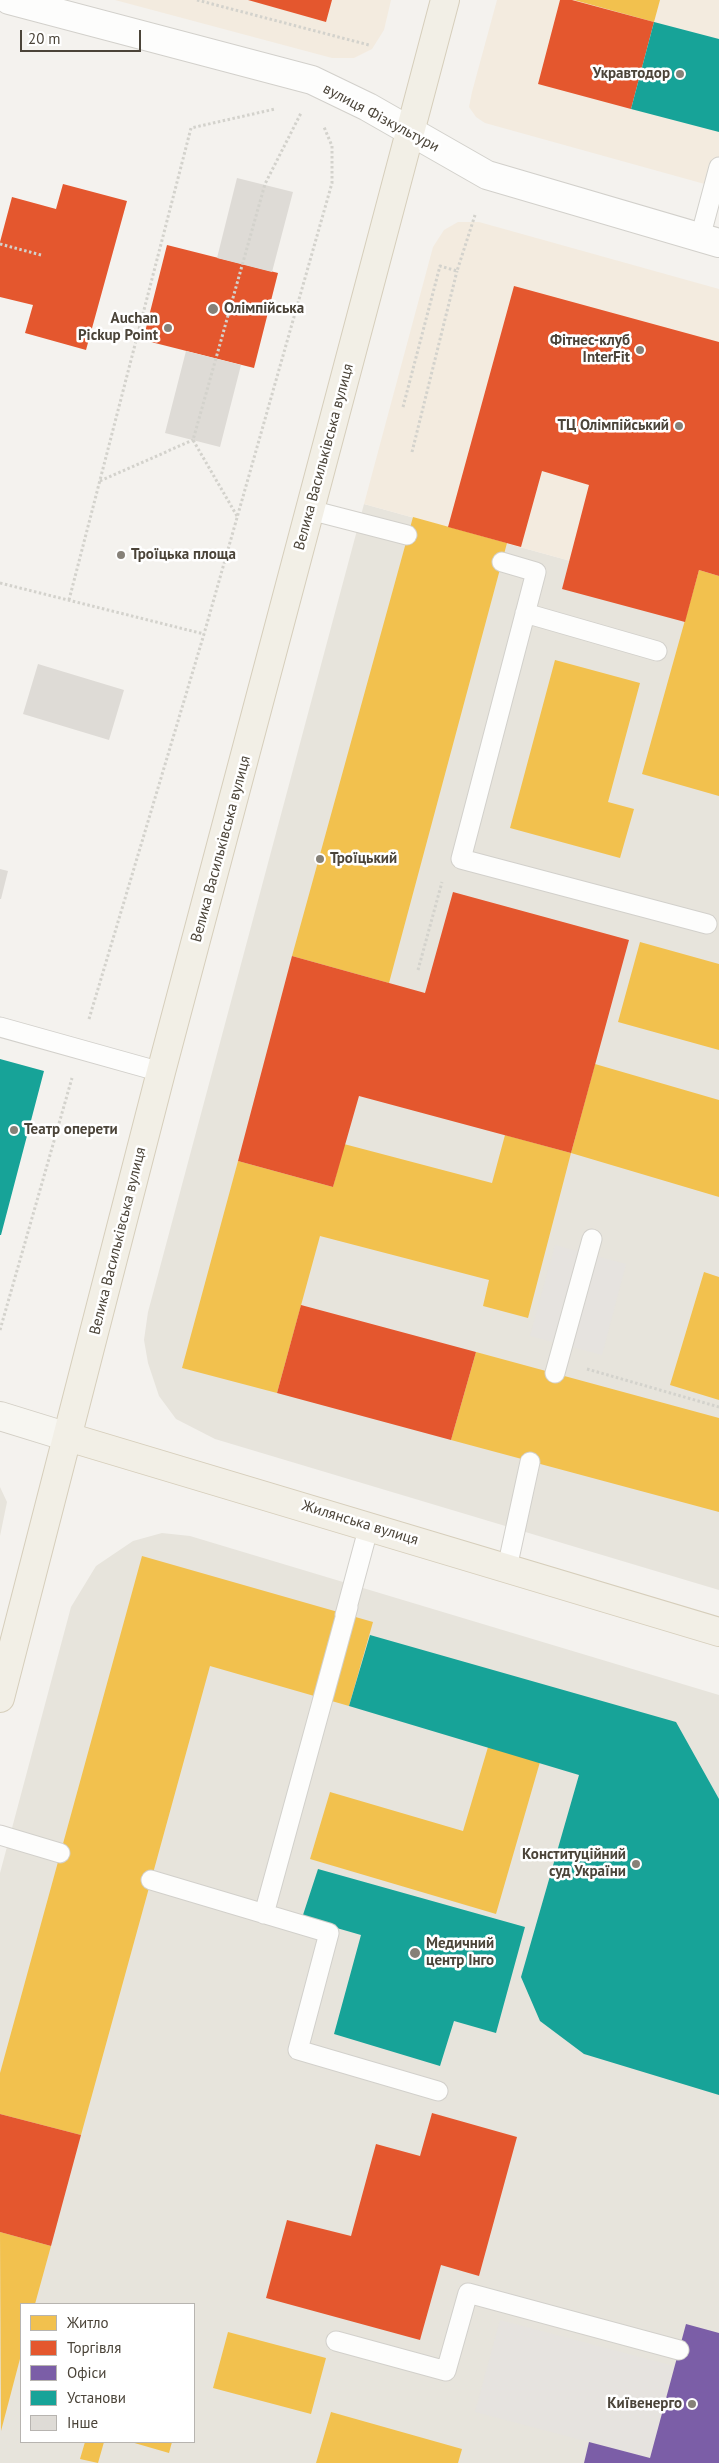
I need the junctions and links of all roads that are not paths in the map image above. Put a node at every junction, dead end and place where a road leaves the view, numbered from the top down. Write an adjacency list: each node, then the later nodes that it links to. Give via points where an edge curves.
1 (9, 0): 3 (street, вулиця Фізкультури, via 312,80 368,107)
2 (445, 0): 3 (main road, Велика Васильківська вулиця)
3 (410, 133): 5 (street, вулиця Фізкультури, via 487,175); 6 (main road, Велика Васильківська вулиця)
4 (719, 167): 5 (lane)
5 (710, 240)
6 (310, 510): 7 (lane); 13 (main road, Велика Васильківська вулиця)
7 (407, 536)
8 (502, 562): 9 (lane, via 536,572)
9 (525, 613): 10 (lane); 11 (lane, via 461,859)
10 (657, 651)
11 (707, 924)
12 (0, 1028): 13 (lane)
13 (162, 1072): 17 (main road, Велика Васильківська вулиця)
14 (592, 1239): 15 (lane)
15 (557, 1367)
16 (0, 1416): 17 (main road, Жилянська вулиця)
17 (68, 1437): 19 (main road, Жилянська вулиця); 22 (main road, Велика Васильківська вулиця)
18 (530, 1462): 20 (lane)
19 (369, 1526): 20 (main road, Жилянська вулиця); 26 (lane)
20 (507, 1568): 21 (main road, Жилянська вулиця)
21 (719, 1632)
22 (0, 1697)
23 (0, 1835): 24 (lane)
24 (60, 1853)
25 (151, 1880): 26 (lane)
26 (264, 1914): 27 (lane, via 329,1933 298,2050)
27 (438, 2091)
28 (336, 2341): 29 (lane, via 446,2371 468,2293)
29 (678, 2350)

